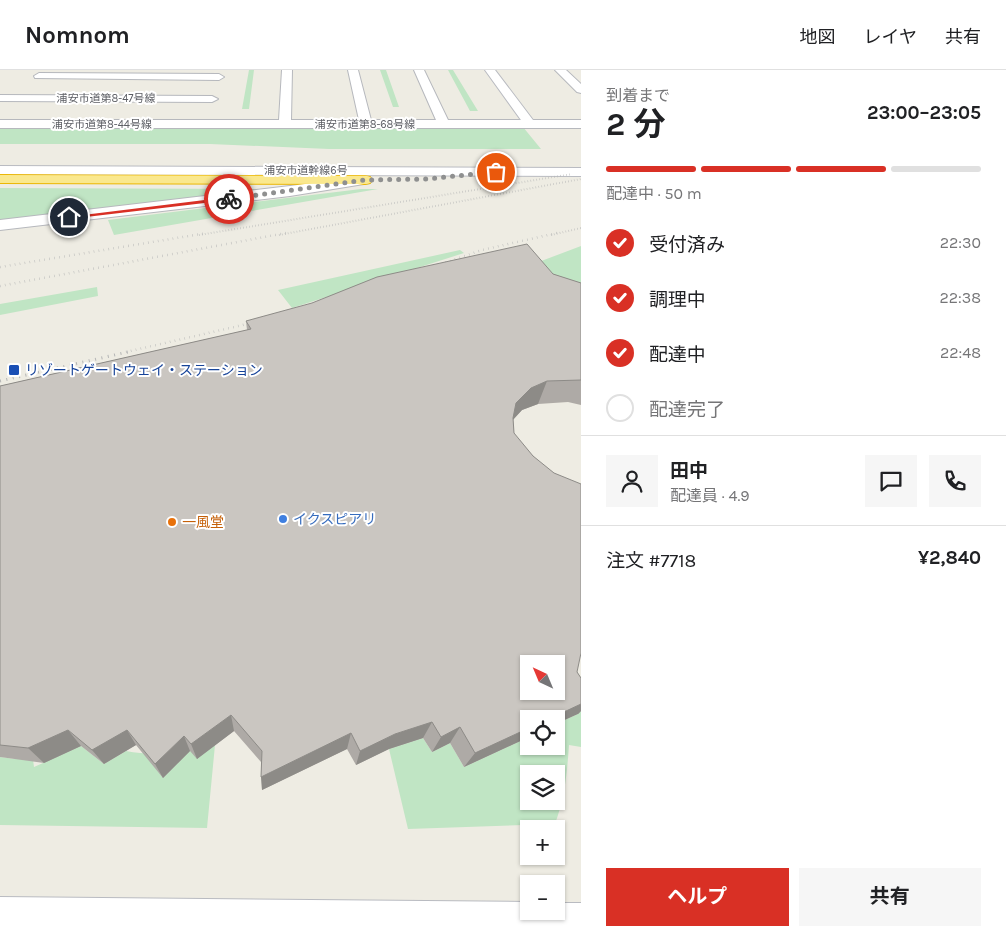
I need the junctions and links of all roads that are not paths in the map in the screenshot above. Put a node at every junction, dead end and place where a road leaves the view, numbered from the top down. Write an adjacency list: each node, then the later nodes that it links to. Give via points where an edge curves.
1 (57, 70): 7 (street, via 36,77)
2 (287, 70): 13 (street)
3 (353, 70): 14 (street)
4 (419, 70): 15 (street)
5 (490, 70): 16 (street)
6 (560, 70): 9 (street)
7 (153, 73): 8 (street)
8 (220, 73): 11 (street)
9 (581, 90)
10 (0, 98): 11 (street, 浦安市道第8-47号線)
11 (208, 111): 12 (street, 浦安市道第8-44号線); 13 (street, 浦安市道第8-68号線)
12 (0, 124)
13 (285, 124): 14 (street, 浦安市道第8-68号線)
14 (366, 124): 15 (street, 浦安市道第8-68号線)
15 (444, 124): 16 (street, 浦安市道第8-68号線)
16 (530, 124): 17 (street, 浦安市道第8-68号線)
17 (581, 124)
18 (0, 159): 19 (street, 浦安市道幹線6号)
19 (581, 160)
20 (0, 170): 21 (street, 浦安市道幹線6号)
21 (496, 172): 22 (street, 浦安市道幹線6号); 24 (street, via 426,179)
22 (581, 172)
23 (0, 180): 24 (highway)
24 (365, 180): 25 (street)
25 (0, 225)
26 (0, 919): 27 (street)
27 (581, 925)

